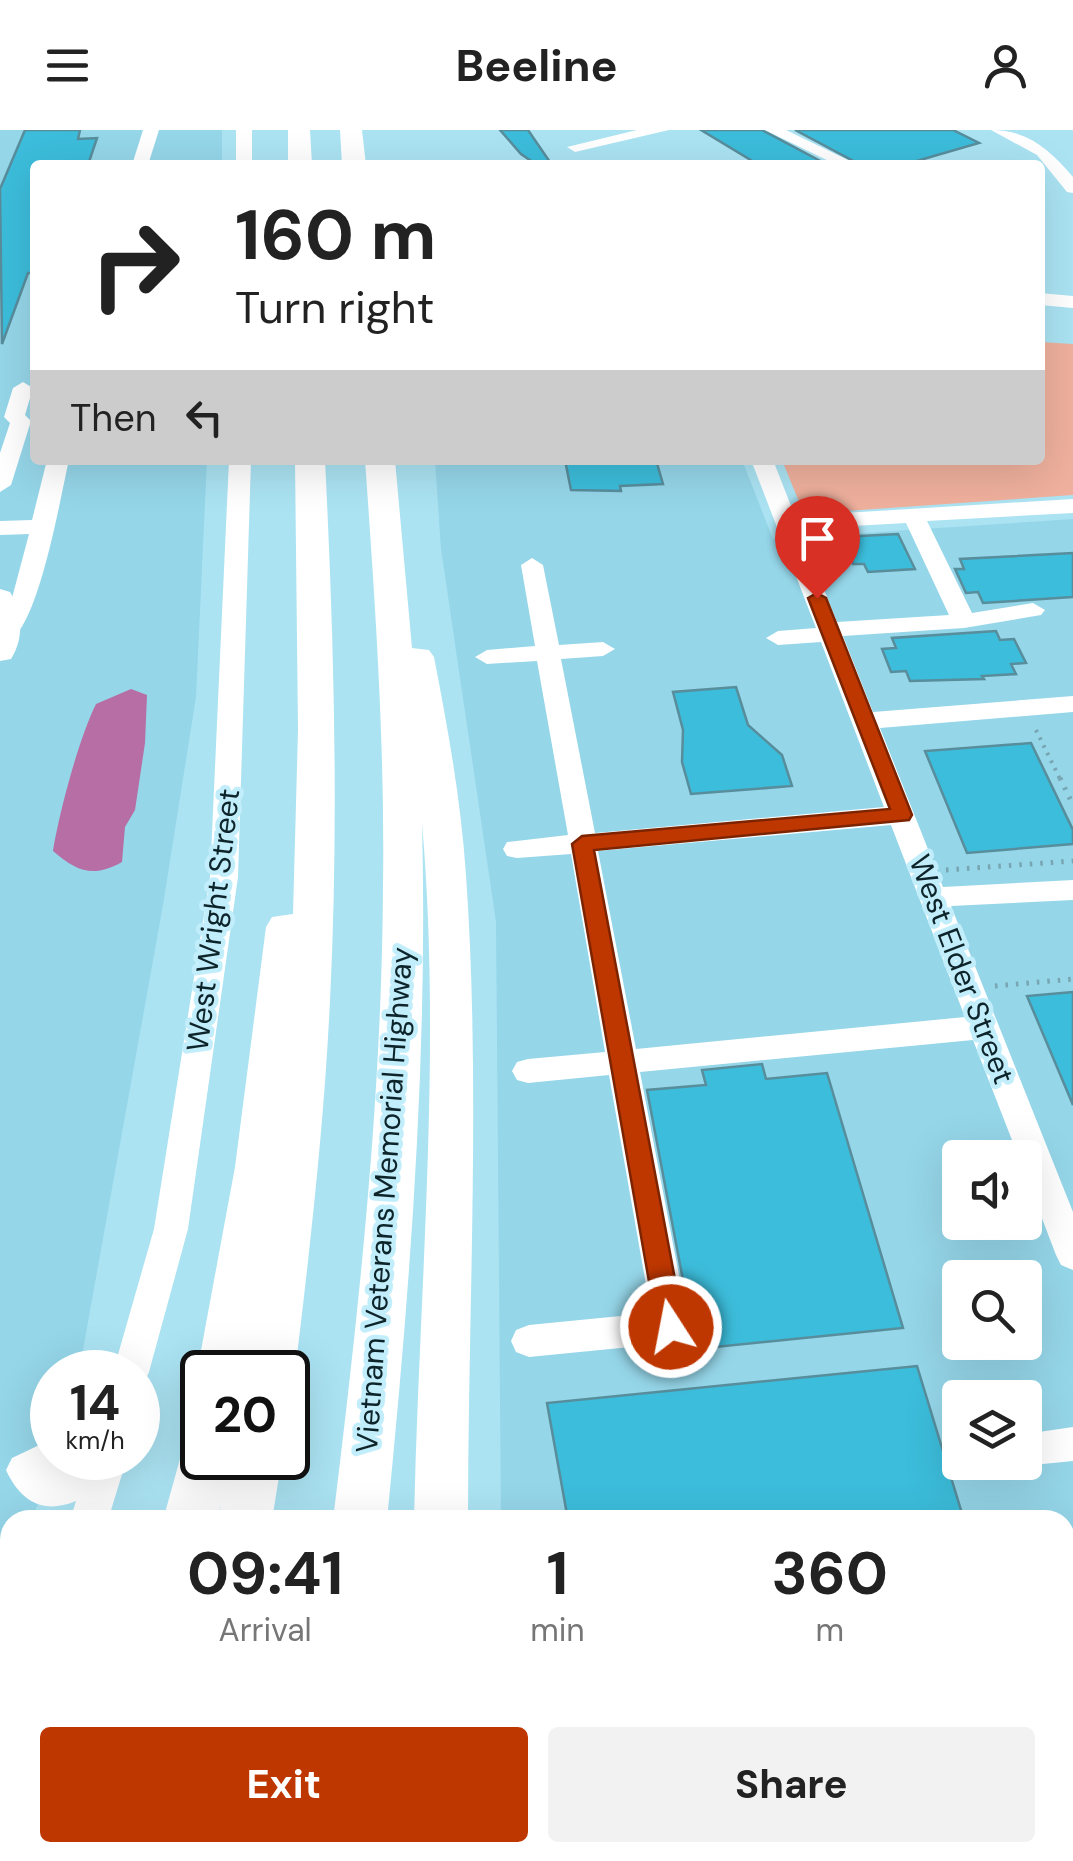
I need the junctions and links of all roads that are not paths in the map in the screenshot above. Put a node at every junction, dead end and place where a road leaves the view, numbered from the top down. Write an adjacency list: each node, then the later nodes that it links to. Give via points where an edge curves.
1 (150, 130): 8 (street)
2 (244, 130): 9 (street)
3 (299, 130): 10 (highway)
4 (351, 130): 11 (highway)
5 (661, 130): 12 (street, via 571,143)
6 (774, 130): 13 (street)
7 (1007, 131): 14 (street, via 1043,152)
8 (141, 160)
9 (244, 160)
10 (300, 160)
11 (354, 160)
12 (596, 160)
13 (839, 160)
14 (1073, 188)
15 (1045, 299): 16 (street)
16 (1073, 302)
17 (29, 388): 18 (street); 19 (street)
18 (0, 389)
19 (7, 417): 25 (street, via 22,421)
20 (57, 465): 30 (street)
21 (240, 465): 55 (street, West Wright Street, via 224,877 172,1229)
22 (310, 465): 38 (highway)
23 (380, 465): 26 (highway, Vietnam Veterans Memorial Highway)
24 (764, 465): 29 (street, West Elder Street)
25 (0, 485)
26 (384, 505): 68 (highway, Vietnam Veterans Memorial Highway, via 403,942 387,1244); 69 (highway, via 422,679 448,898)
27 (1073, 506): 28 (street)
28 (914, 515): 29 (street); 35 (street)
29 (788, 523): 36 (street, West Elder Street)
30 (40, 527): 31 (street); 39 (street, via 24,598)
31 (0, 528)
32 (532, 565): 41 (street)
33 (0, 598): 39 (main road)
34 (1033, 610): 35 (street)
35 (964, 621): 36 (street)
36 (831, 632): 37 (street); 44 (street, West Elder Street)
37 (778, 638)
38 (315, 643): 56 (highway, via 258,1167); 57 (highway, via 309,1001)
39 (3, 644)
40 (603, 649): 41 (street)
41 (548, 653): 42 (street); 46 (street)
42 (487, 657)
43 (1073, 704): 44 (street)
44 (865, 721): 45 (street, West Elder Street)
45 (902, 815): 46 (street); 48 (street, West Elder Street)
46 (582, 844): 47 (street); 51 (street)
47 (517, 849)
48 (939, 884): 49 (street); 50 (street, West Elder Street)
49 (1073, 890)
50 (984, 1027): 51 (street); 53 (street, West Elder Street)
51 (622, 1064): 52 (street); 54 (street, via 671,1327)
52 (528, 1072)
53 (1073, 1254)
54 (529, 1341)
55 (138, 1350)
56 (227, 1350)
57 (272, 1350)
58 (1073, 1444): 59 (street)
59 (1042, 1447)
60 (32, 1480): 61 (street, via 39,1488 59,1490)
61 (74, 1480)
62 (91, 1480): 65 (street)
63 (199, 1480): 66 (highway)
64 (252, 1480): 67 (highway)
65 (90, 1510)
66 (192, 1510)
67 (247, 1510)
68 (361, 1510)
69 (441, 1510)

